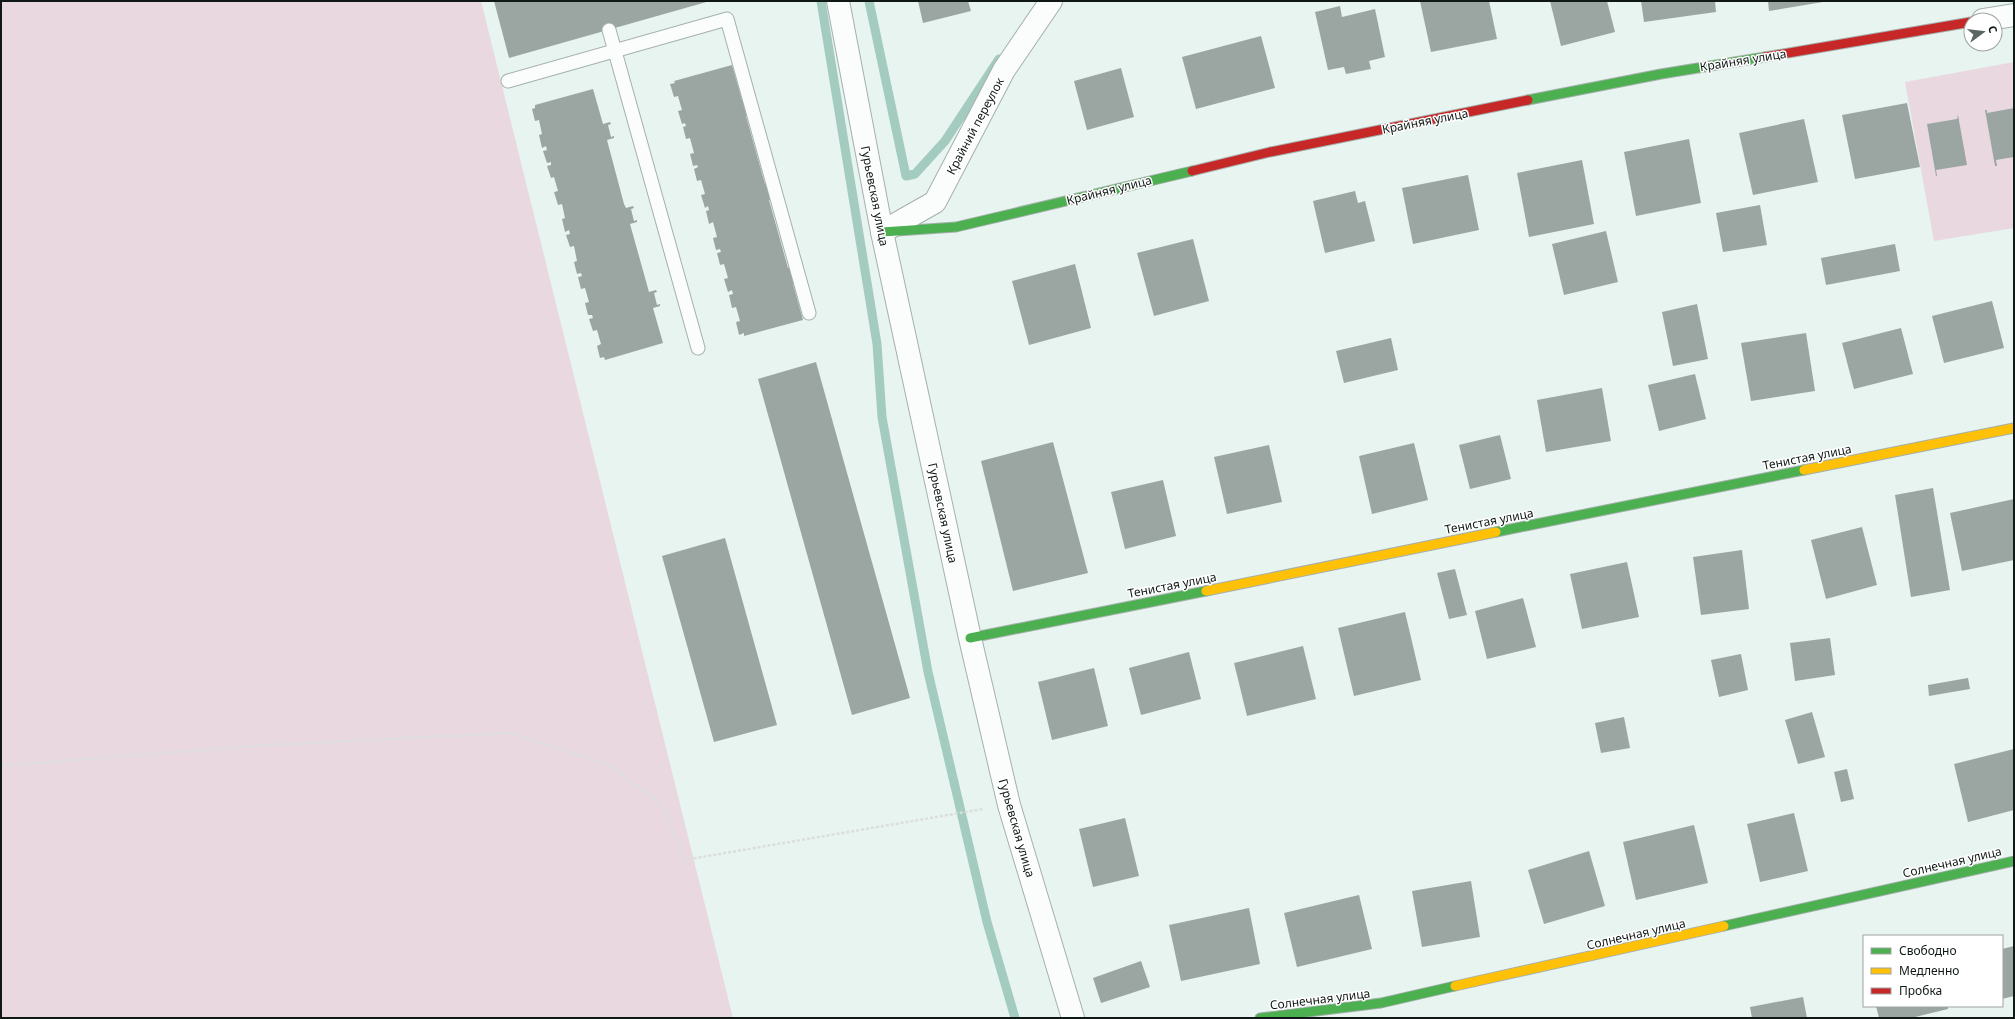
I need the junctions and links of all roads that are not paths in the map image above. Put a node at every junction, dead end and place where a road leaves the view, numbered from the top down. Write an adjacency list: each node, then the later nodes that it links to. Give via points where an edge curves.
1 (838, 1): 9 (street, Гурьевская улица)
2 (1051, 1): 9 (street, Крайний переулок, via 1004,70 935,202)
3 (2014, 15): 4 (street)
4 (2003, 17)
5 (1963, 23): 9 (street, Крайняя улица, via 1661,74 1278,150 956,227)
6 (609, 30): 7 (lane)
7 (615, 51): 8 (lane); 10 (lane, via 727,19); 11 (lane)
8 (508, 81)
9 (882, 232): 13 (street, Гурьевская улица)
10 (809, 313)
11 (698, 348)
12 (2014, 428): 13 (street, Тенистая улица)
13 (970, 638): 15 (street, Гурьевская улица, via 1009,805)
14 (2014, 861): 16 (street, Солнечная улица, via 1381,1003)
15 (1073, 1018)
16 (1260, 1018)

